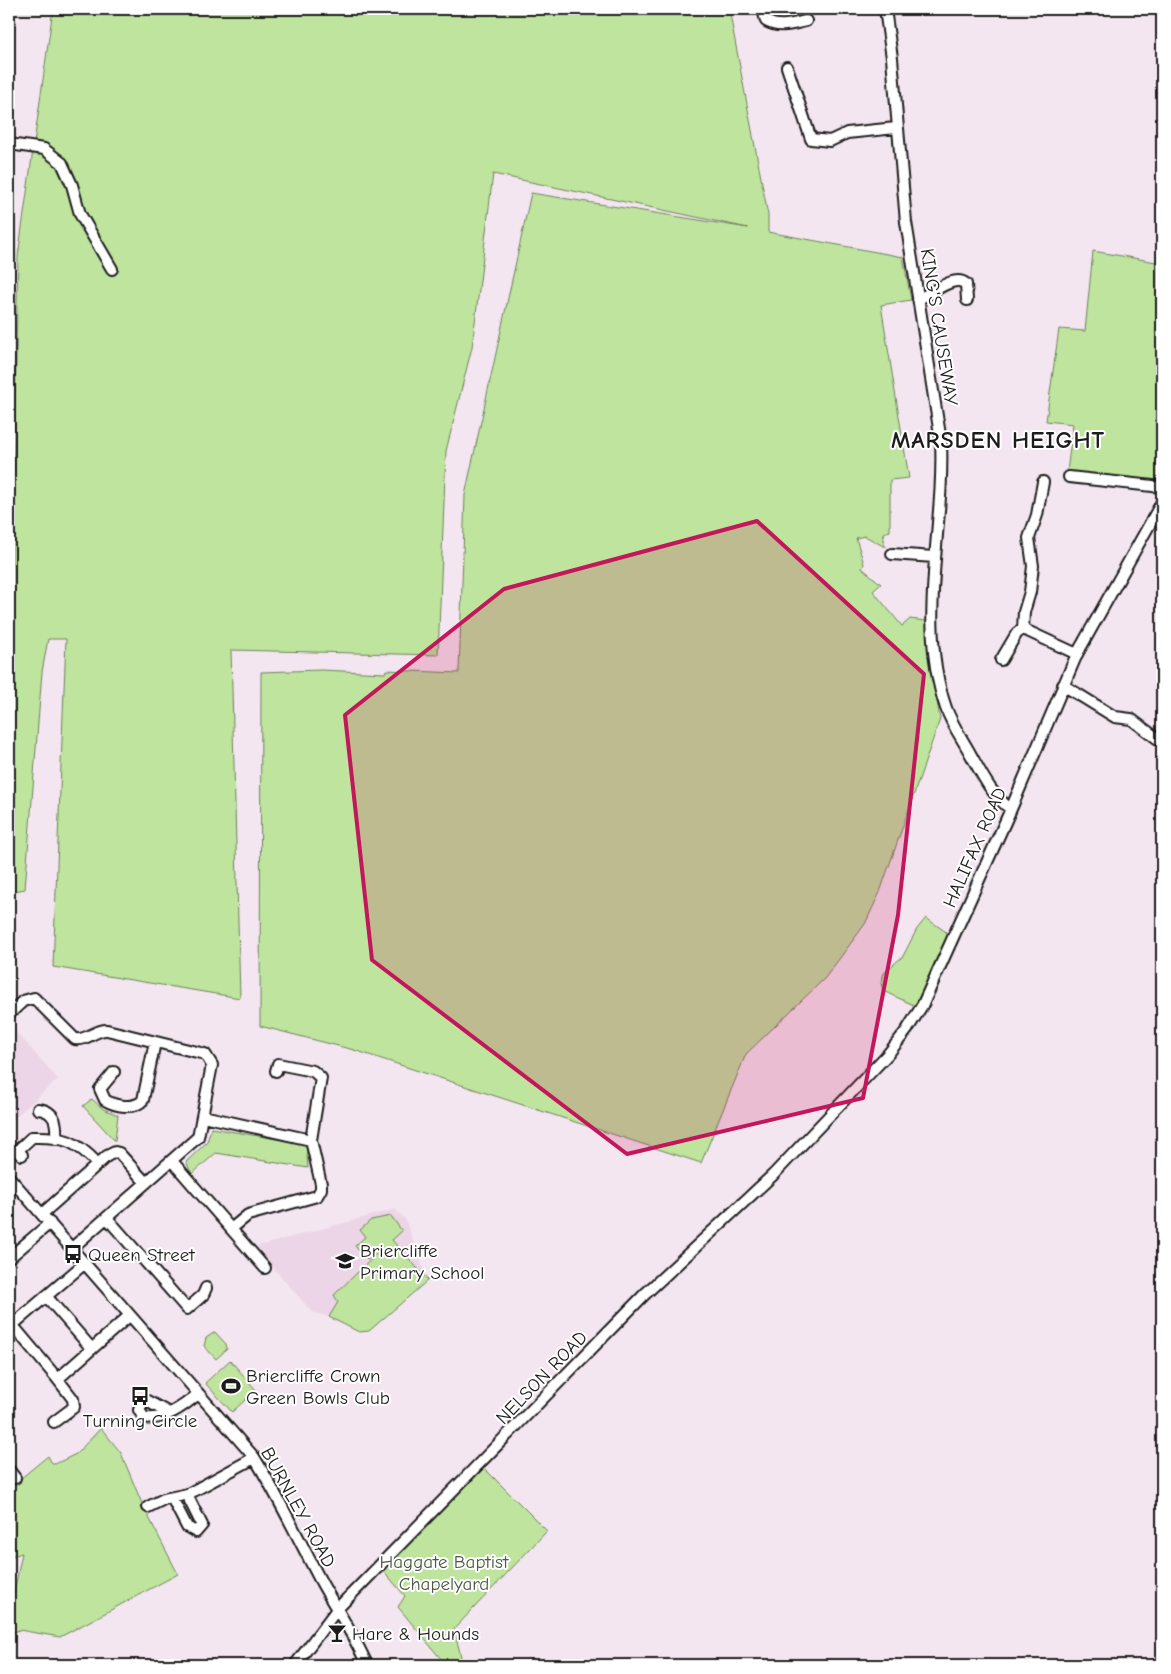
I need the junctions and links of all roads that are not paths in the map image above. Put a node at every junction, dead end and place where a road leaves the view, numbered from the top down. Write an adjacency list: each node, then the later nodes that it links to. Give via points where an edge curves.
1 (763, 9): 3 (street, via 766,21 772,25 782,26)
2 (884, 9): 5 (street, KING'S CAUSEWAY, via 892,58)
3 (808, 19)
4 (787, 67): 5 (street, via 811,138 830,141 847,133)
5 (896, 128): 8 (street, KING'S CAUSEWAY)
6 (9, 144): 7 (street, via 44,149 62,163 80,214)
7 (112, 269)
8 (918, 299): 9 (street, via 955,280 966,284); 15 (street, KING'S CAUSEWAY, via 941,441 941,487)
9 (967, 300)
10 (1069, 477): 12 (street)
11 (1043, 482): 16 (street, via 1038,515 1029,538 1033,566)
12 (1162, 486)
13 (1162, 502): 17 (street, HALIFAX ROAD)
14 (892, 554): 15 (street)
15 (934, 557): 21 (street, KING'S CAUSEWAY, via 933,634 947,709 988,786 1000,802)
16 (1023, 629): 17 (street); 18 (street, via 1017,633)
17 (1077, 654): 19 (street, HALIFAX ROAD)
18 (1001, 660)
19 (1063, 685): 20 (street, via 1115,717 1131,719); 21 (street, HALIFAX ROAD)
20 (1162, 742)
21 (1011, 809): 33 (street, HALIFAX ROAD, via 926,997 907,1030)
22 (9, 1014): 23 (street, via 23,1001 34,998 75,1039 83,1039 102,1030)
23 (155, 1042): 25 (street, via 143,1100 139,1105 131,1107 105,1100 100,1089); 27 (street, via 208,1057 212,1065)
24 (278, 1064): 29 (street, via 313,1071 321,1078)
25 (114, 1072)
26 (41, 1107): 28 (street, via 54,1117)
27 (203, 1116): 29 (street); 31 (street, via 198,1137)
28 (56, 1140): 30 (street, via 32,1138); 32 (street, via 80,1146)
29 (310, 1140): 39 (street, via 321,1184 317,1196 248,1215)
30 (18, 1152)
31 (172, 1161): 35 (street); 39 (street)
32 (98, 1164): 35 (street, via 110,1154 119,1153); 36 (street)
33 (773, 1175): 57 (street, NELSON ROAD, via 645,1294)
34 (9, 1177): 36 (street, BURNLEY ROAD)
35 (146, 1183): 37 (street)
36 (42, 1214): 38 (street, BURNLEY ROAD)
37 (107, 1218): 40 (street); 44 (street, via 187,1309)
38 (50, 1223): 40 (street, BURNLEY ROAD); 41 (street)
39 (231, 1229): 43 (street)
40 (72, 1248): 42 (street, BURNLEY ROAD)
41 (10, 1255)
42 (85, 1264): 45 (street); 46 (street, BURNLEY ROAD)
43 (265, 1268)
44 (206, 1288)
45 (46, 1296): 47 (street); 48 (street)
46 (129, 1316): 48 (street); 50 (street, BURNLEY ROAD)
47 (10, 1325): 49 (street)
48 (92, 1349): 49 (street)
49 (58, 1377): 52 (street, via 74,1407)
50 (198, 1394): 51 (street); 53 (street, BURNLEY ROAD)
51 (169, 1413)
52 (54, 1422)
53 (254, 1458): 54 (street); 57 (street, BURNLEY ROAD)
54 (186, 1495): 55 (street); 55 (street, via 202,1525 196,1532 186,1527)
55 (172, 1498): 56 (street)
56 (148, 1508)
57 (338, 1608): 58 (street, NELSON ROAD); 59 (street)
58 (295, 1665)
59 (368, 1665)

